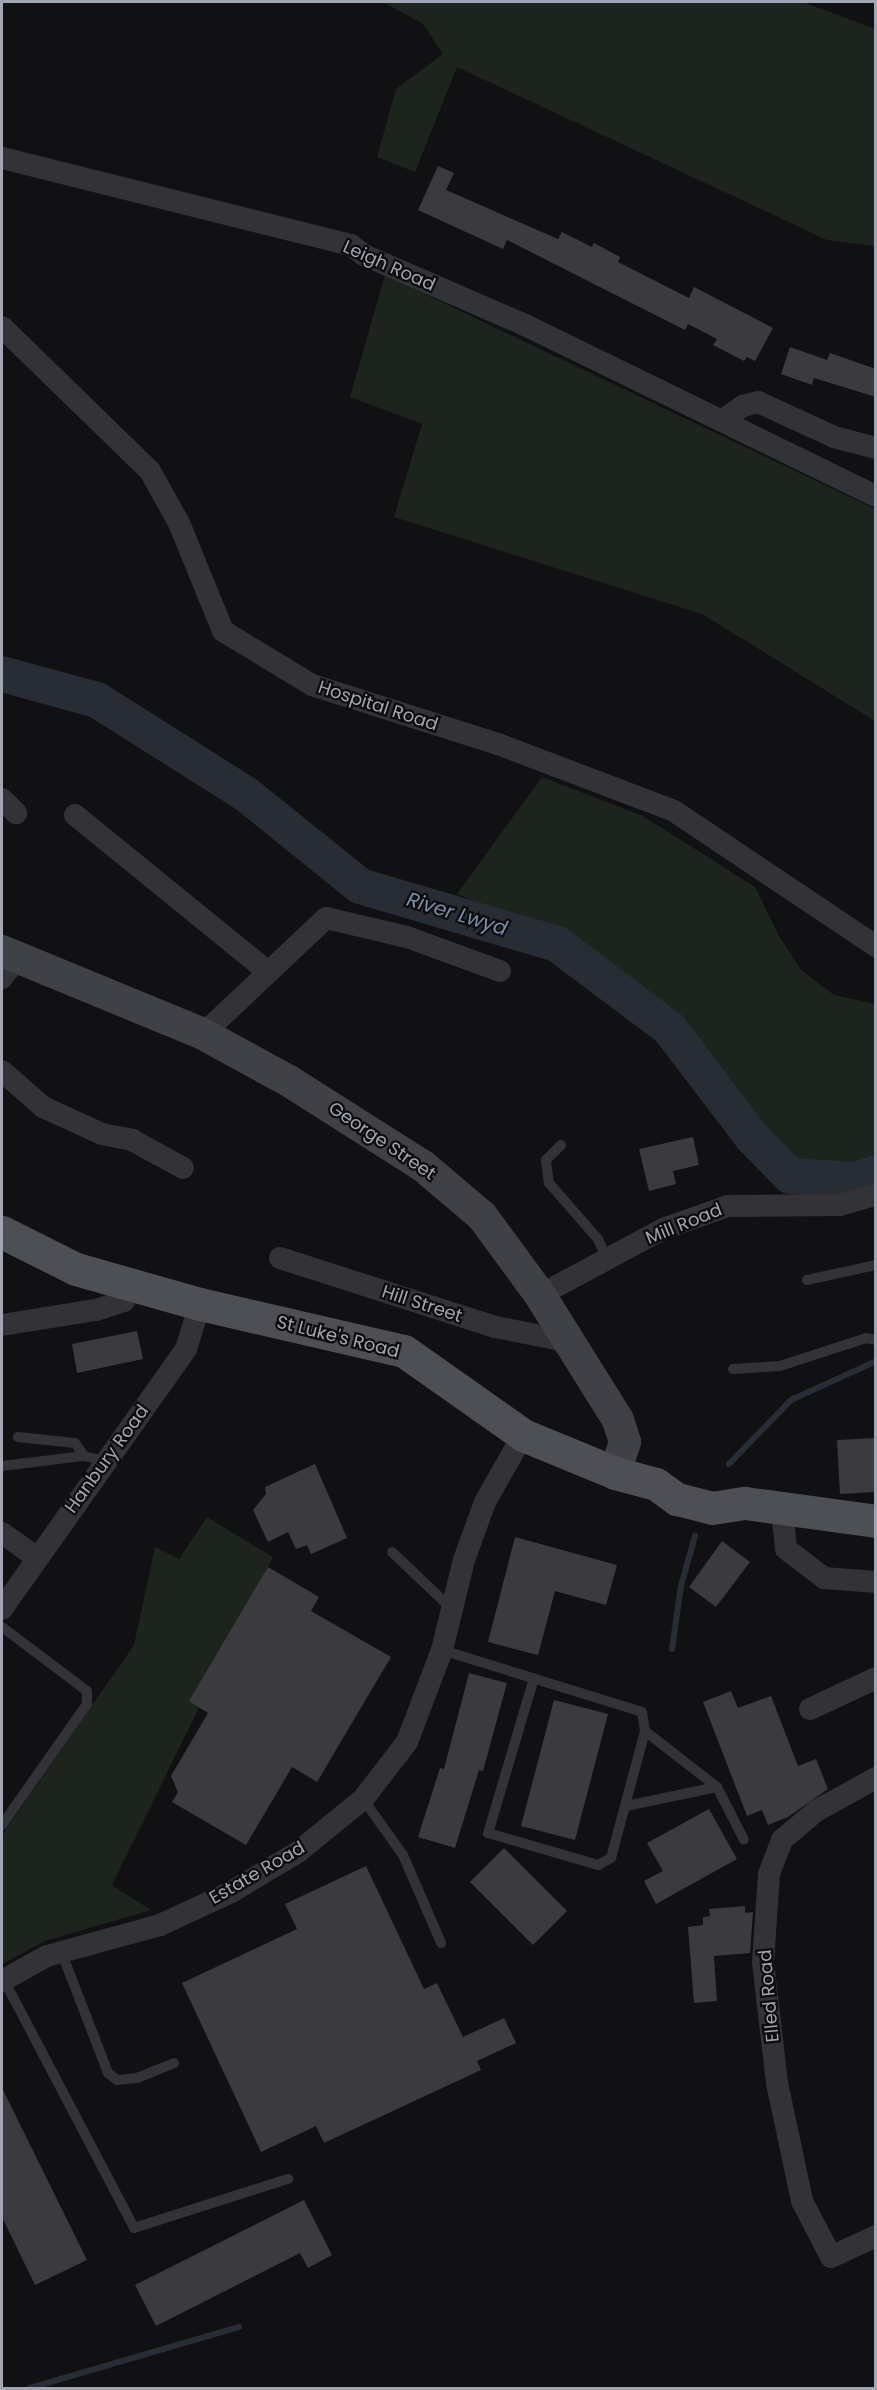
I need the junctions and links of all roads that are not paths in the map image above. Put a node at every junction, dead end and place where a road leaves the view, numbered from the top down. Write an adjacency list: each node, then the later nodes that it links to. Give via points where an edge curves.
1 (2, 158): 3 (street, Leigh Road, via 351,246 363,255 525,325)
2 (2, 327): 7 (street, Hospital Road, via 150,471 179,523 223,631 312,685 498,744 674,811)
3 (722, 421): 4 (street, via 742,406 758,402 834,437); 5 (street, Leigh Road)
4 (876, 448)
5 (876, 496)
6 (75, 815): 10 (street)
7 (876, 946)
8 (7, 962): 11 (main road, George Street)
9 (500, 971): 10 (street, via 407,938 326,918)
10 (268, 972): 11 (street)
11 (203, 1034): 22 (main road, George Street, via 288,1081 423,1166 482,1216)
12 (2, 1071): 14 (street, via 43,1107 102,1134 132,1140)
13 (561, 1145): 18 (lane, via 546,1160 549,1183 598,1239)
14 (183, 1168)
15 (876, 1195): 18 (street, Mill Road, via 840,1205 728,1206 663,1229)
16 (2, 1232): 21 (main road, St Luke's Road, via 76,1269)
17 (280, 1258): 26 (street, Hill Street, via 495,1327)
18 (607, 1259): 22 (street, Mill Road)
19 (876, 1265): 20 (lane)
20 (807, 1280)
21 (134, 1285): 23 (main road, St Luke's Road); 24 (street, via 124,1301)
22 (540, 1295): 26 (main road, George Street)
23 (200, 1304): 28 (main road, St Luke's Road, via 404,1351); 30 (street, Hanbury Road, via 186,1349)
24 (2, 1325)
25 (876, 1340): 27 (lane, via 866,1338 780,1366)
26 (567, 1341): 32 (main road, George Street, via 618,1420 625,1442)
27 (733, 1369)
28 (523, 1435): 32 (main road, St Luke's Road); 39 (street, Estate Road, via 485,1502)
29 (18, 1437): 30 (lane, via 75,1443)
30 (95, 1459): 31 (lane); 37 (street, Hanbury Road)
31 (2, 1466)
32 (615, 1473): 33 (main road, St Luke's Road, via 656,1484 677,1500 712,1508 745,1503)
33 (782, 1509): 34 (main road, St Luke's Road); 38 (street, via 786,1549 824,1578)
34 (876, 1521)
35 (2, 1533): 37 (street)
36 (392, 1552): 39 (lane)
37 (36, 1557): 40 (street, Hanbury Road)
38 (876, 1582)
39 (452, 1608): 42 (street, Estate Road)
40 (2, 1609)
41 (2, 1627): 51 (lane, via 87,1691 87,1704)
42 (442, 1650): 43 (lane); 49 (street, Estate Road, via 407,1742)
43 (534, 1678): 46 (lane, via 642,1712); 50 (lane, via 488,1833 598,1865 611,1858)
44 (876, 1678): 45 (street)
45 (810, 1708)
46 (645, 1731): 48 (lane); 50 (lane)
47 (876, 1778): 58 (street, Elled Road, via 798,1825 783,1840 769,1874 763,1962 777,2083 802,2201 831,2257)
48 (717, 1787): 50 (lane); 52 (lane)
49 (363, 1799): 53 (lane, via 403,1855); 54 (street, Estate Road, via 298,1852 231,1892 160,1925)
50 (626, 1806)
51 (2, 1825)
52 (744, 1840)
53 (441, 1943)
54 (61, 1951): 55 (street, Estate Road); 56 (lane, via 108,2073 117,2080 137,2078)
55 (3, 1980): 57 (lane, via 134,2228)
56 (174, 2063)
57 (288, 2179)
58 (876, 2236)

